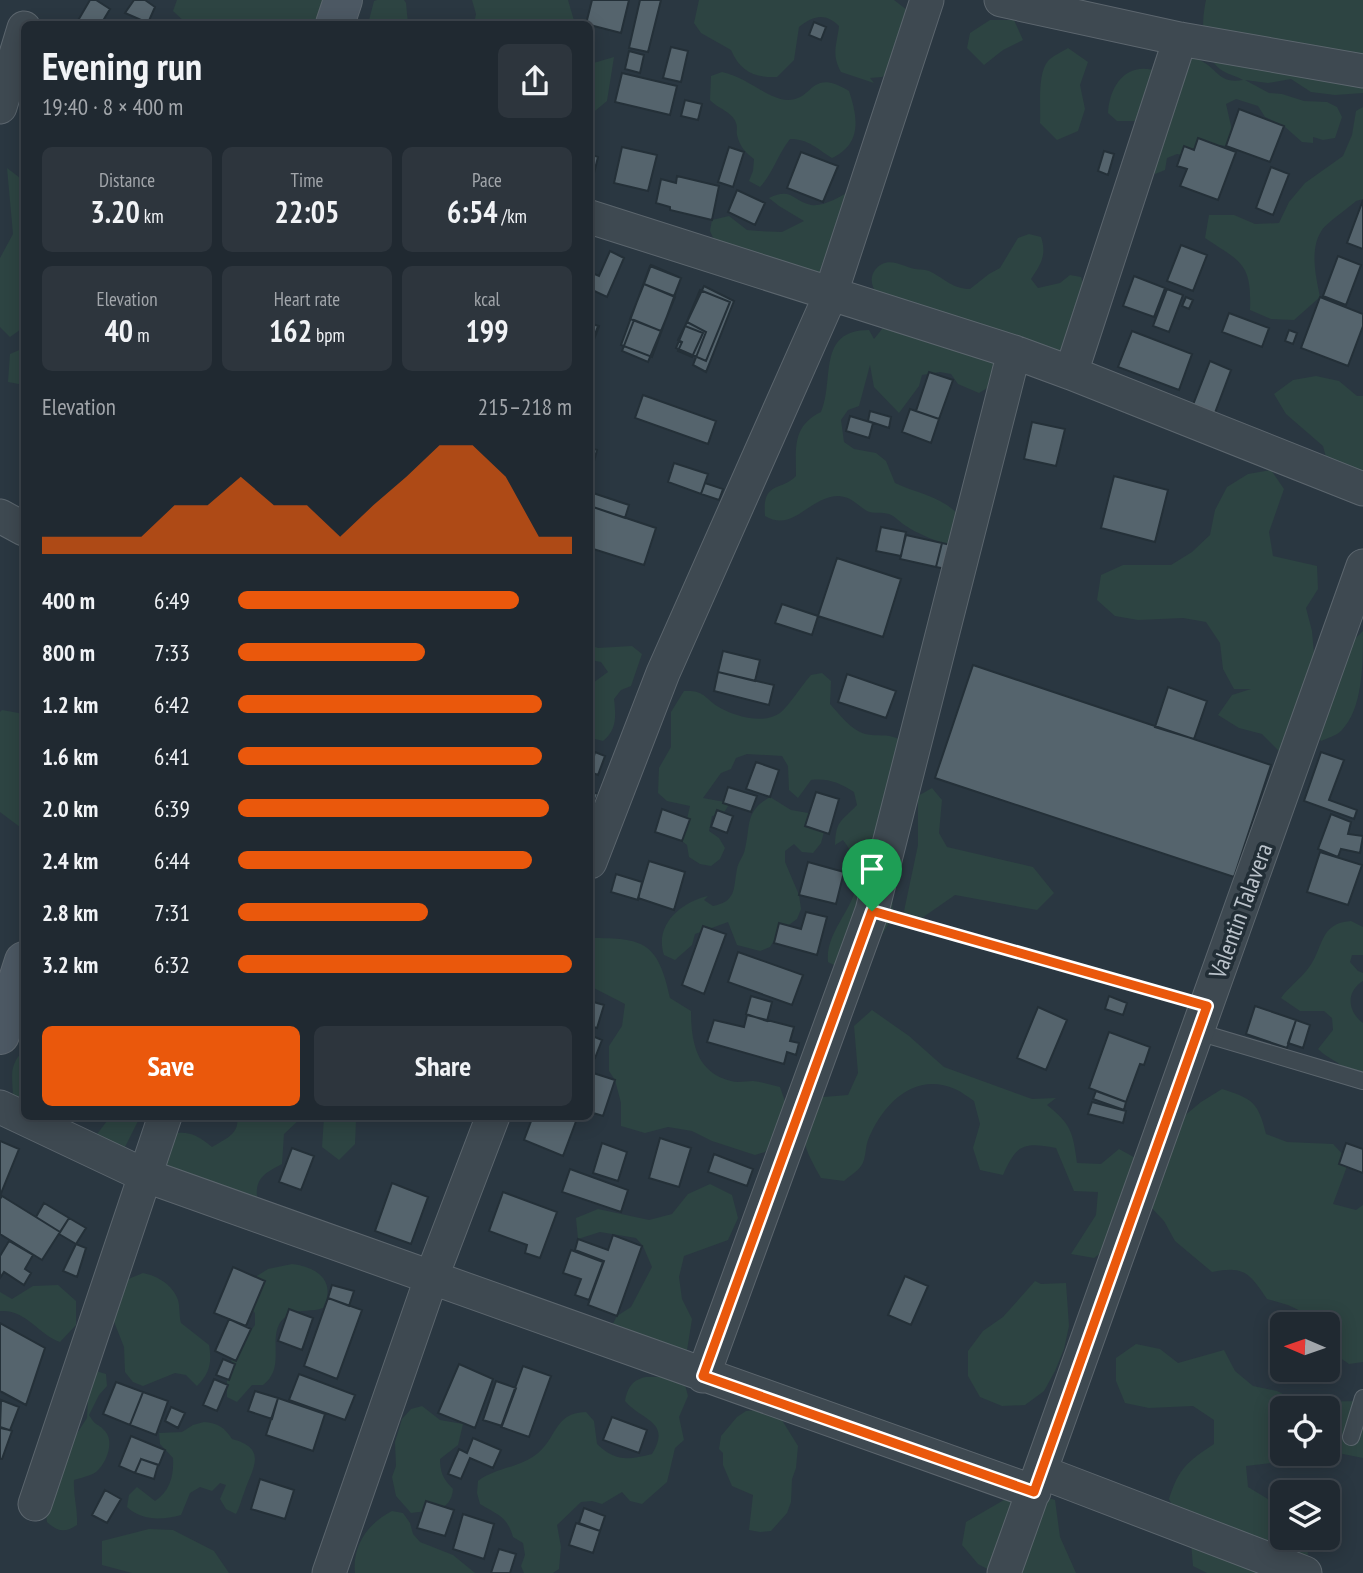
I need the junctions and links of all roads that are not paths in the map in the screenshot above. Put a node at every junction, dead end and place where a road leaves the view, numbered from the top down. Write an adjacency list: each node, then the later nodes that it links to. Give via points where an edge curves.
1 (343, 0): 4 (street)
2 (927, 0): 10 (street)
3 (1001, 0): 5 (street)
4 (336, 21)
5 (1180, 39): 7 (street); 12 (street)
6 (21, 40): 8 (street)
7 (1363, 71)
8 (0, 107)
9 (593, 218): 10 (street)
10 (830, 296): 11 (street); 17 (street, via 663,673)
11 (1014, 352): 12 (street); 29 (street, via 872,911)
12 (1071, 373): 13 (street)
13 (1363, 489)
14 (0, 516): 15 (street)
15 (21, 527)
16 (1363, 566): 19 (street, Valentin Talavera)
17 (593, 854)
18 (21, 970): 20 (street)
19 (1202, 1019): 21 (lane); 32 (street, Valentin Talavera)
20 (0, 1035)
21 (1363, 1081)
22 (0, 1107): 23 (street)
23 (21, 1117)
24 (28, 1120): 27 (street)
25 (164, 1120): 27 (street)
26 (491, 1120): 28 (street)
27 (144, 1175): 28 (street); 33 (street)
28 (432, 1276): 29 (street); 34 (street)
29 (703, 1376): 32 (street)
30 (1363, 1398): 31 (lane)
31 (1350, 1437)
32 (1037, 1482): 35 (street, Valentin Talavera); 36 (street)
33 (35, 1504)
34 (329, 1573)
35 (1004, 1573)
36 (1305, 1573)

